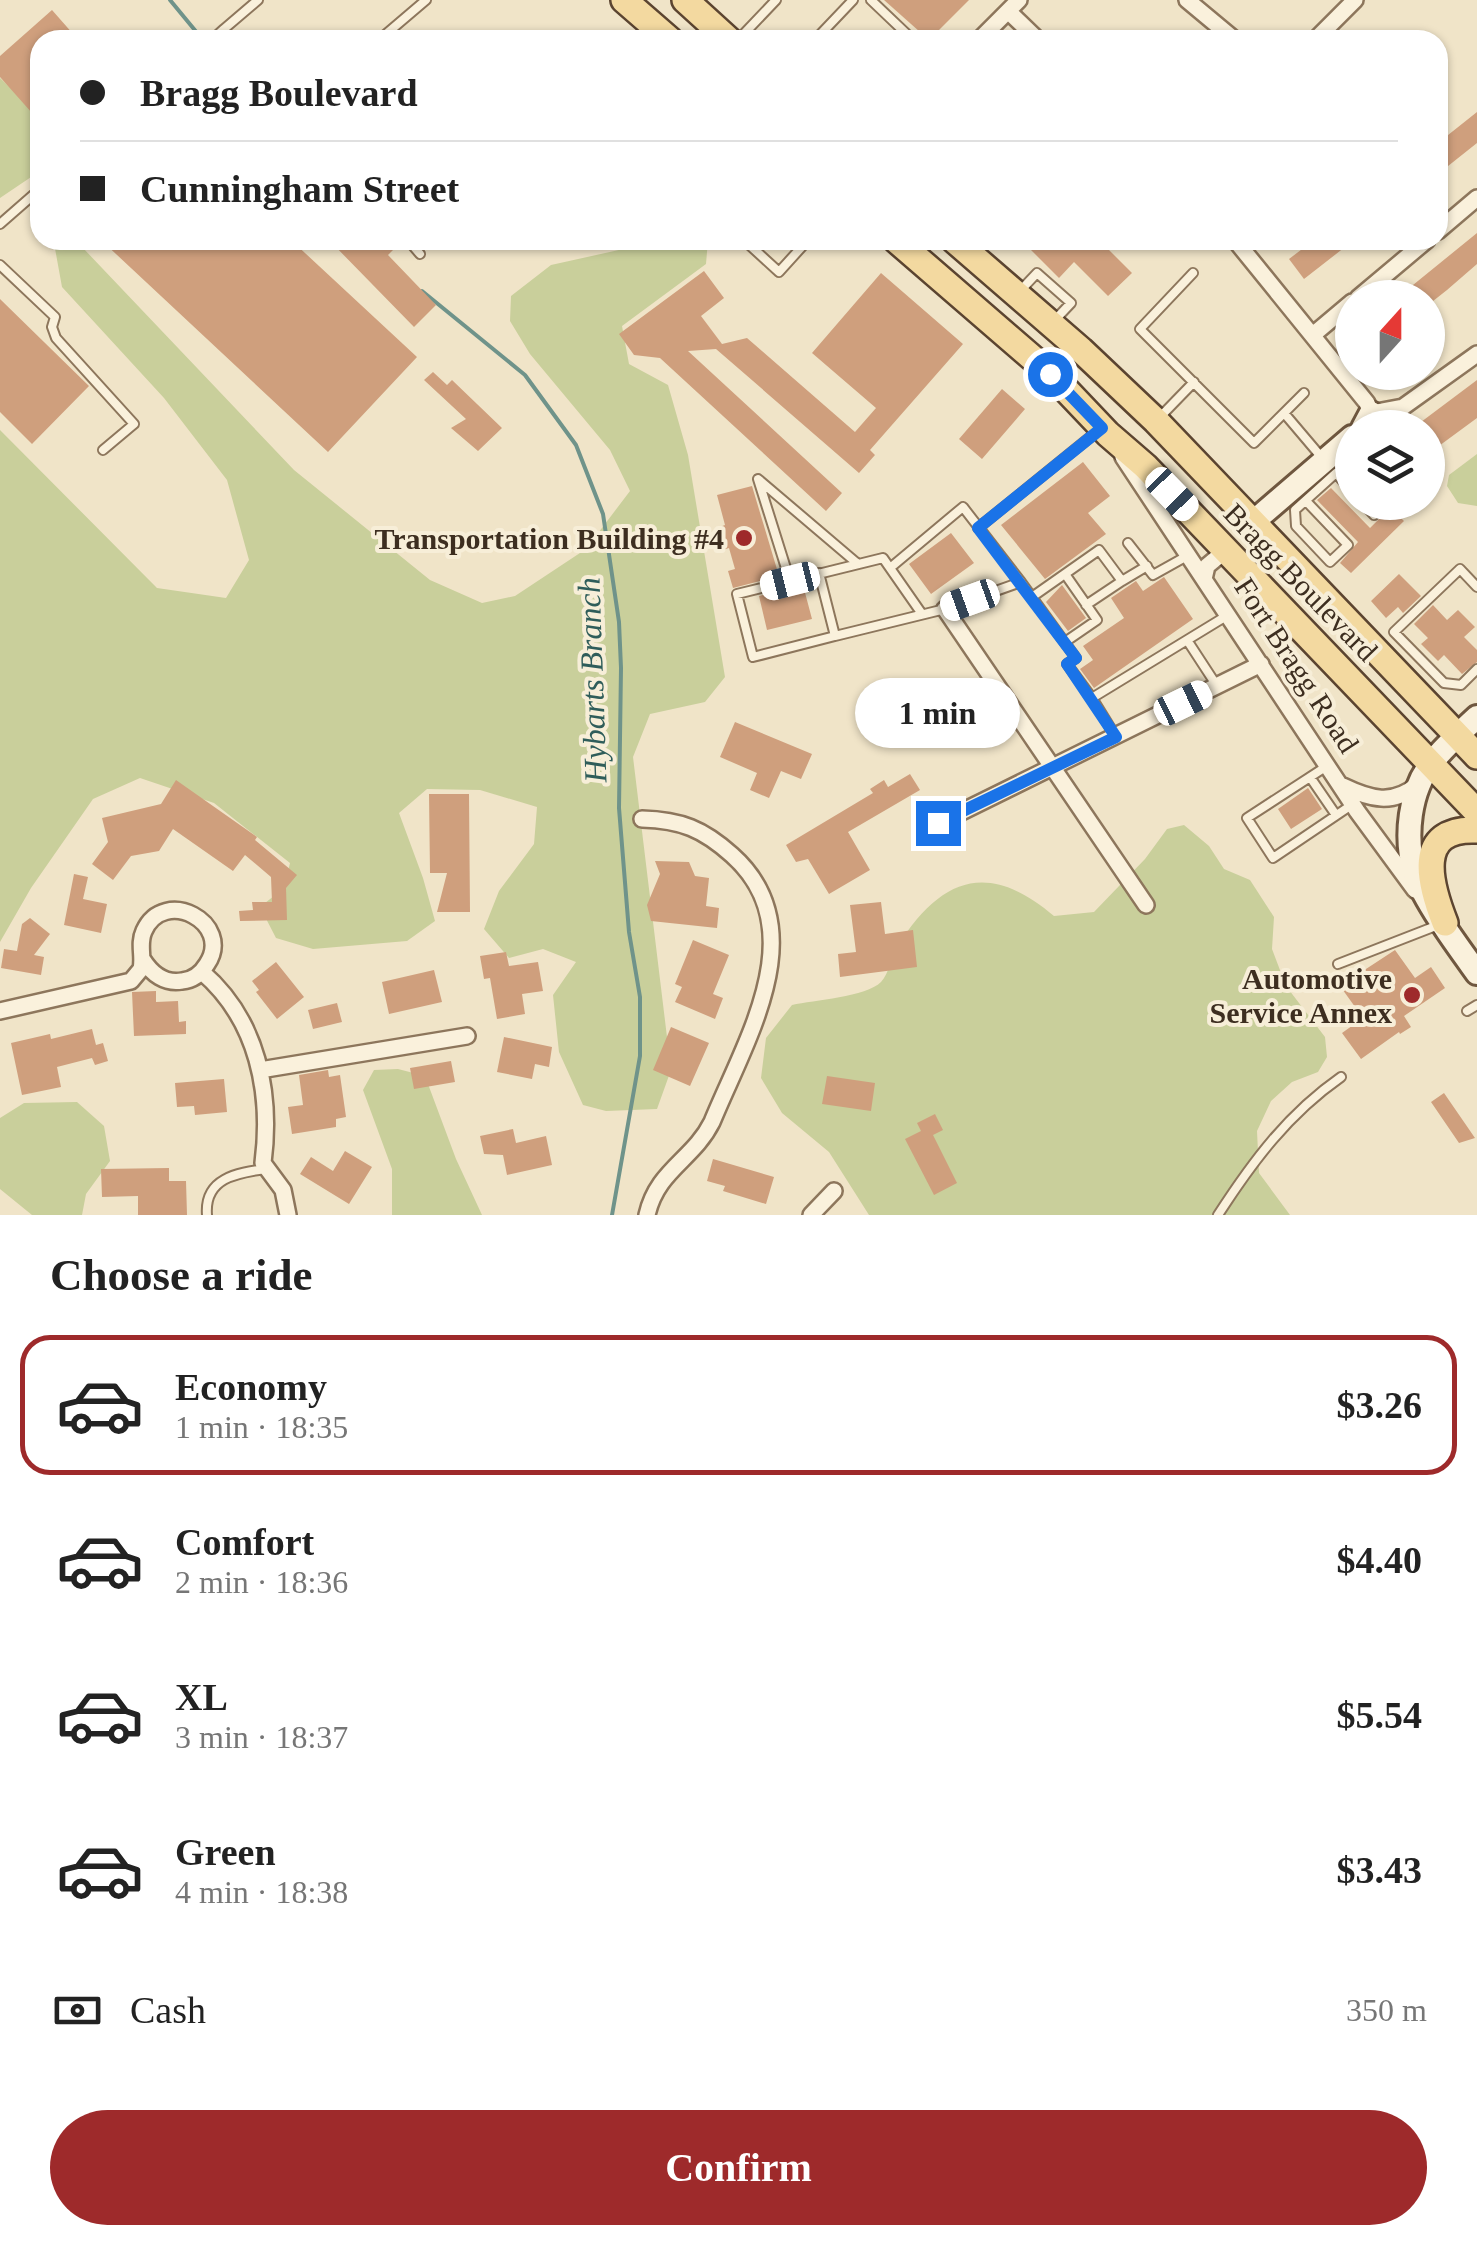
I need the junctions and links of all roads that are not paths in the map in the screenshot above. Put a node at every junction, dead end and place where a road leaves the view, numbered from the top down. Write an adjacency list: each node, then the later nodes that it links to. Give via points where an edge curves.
1 (258, 0): 11 (lane)
2 (426, 0): 12 (lane)
3 (624, 0): 13 (main road)
4 (685, 0): 14 (main road)
5 (776, 0): 15 (lane)
6 (853, 0): 16 (lane)
7 (872, 0): 17 (lane)
8 (1187, 0): 20 (street)
9 (1355, 0): 21 (street)
10 (1013, 6): 18 (street); 19 (street)
11 (224, 29)
12 (391, 30)
13 (655, 30)
14 (718, 30)
15 (748, 30)
16 (825, 30)
17 (903, 30)
18 (989, 30)
19 (1031, 30)
20 (1223, 30)
21 (1324, 30)
22 (30, 198): 25 (lane)
23 (1477, 198): 24 (street)
24 (1448, 223)
25 (0, 224)
26 (417, 250): 33 (lane)
27 (755, 250): 28 (lane, via 779,272)
28 (799, 250)
29 (907, 250): 46 (main road, Bragg Boulevard)
30 (966, 250): 45 (main road, Bragg Boulevard)
31 (1244, 250): 38 (street)
32 (1415, 250): 36 (street)
33 (420, 254)
34 (0, 265): 47 (lane, via 55,317 56,338 134,424)
35 (1193, 273): 40 (lane, via 1140,329)
36 (1379, 280)
37 (1335, 317): 38 (street)
38 (1314, 334): 42 (street)
39 (1477, 354): 43 (street)
40 (1194, 382): 44 (lane, via 1254,443); 45 (lane)
41 (1304, 394): 44 (lane)
42 (1367, 410)
43 (1395, 410)
44 (1284, 413): 49 (lane)
45 (1156, 421): 53 (main road, Bragg Boulevard)
46 (1105, 431): 54 (lane); 56 (main road, Bragg Boulevard); 57 (street, Fort Bragg Road)
47 (104, 450)
48 (1335, 460): 49 (main road)
49 (1330, 467): 50 (lane); 51 (lane); 52 (main road)
50 (1335, 473)
51 (1306, 501): 52 (lane); 52 (lane, via 1348,545 1330,562 1296,526)
52 (1289, 503): 53 (main road)
53 (1252, 523): 77 (main road, Bragg Boulevard)
54 (978, 528): 60 (lane, via 962,507); 66 (lane)
55 (1128, 543): 59 (lane)
56 (1225, 551): 63 (street, Fort Bragg Road); 90 (main road, Bragg Boulevard)
57 (1187, 556): 59 (lane, via 1153,574); 63 (street, Fort Bragg Road)
58 (858, 564): 60 (lane, via 883,558); 61 (lane); 64 (lane, via 758,478)
59 (1147, 566): 65 (lane)
60 (890, 568): 71 (lane)
61 (819, 574): 64 (lane); 73 (lane)
62 (1065, 574): 65 (lane, via 1098,550); 68 (lane); 69 (lane)
63 (1204, 578): 72 (street, Fort Bragg Road)
64 (790, 581): 73 (lane, via 737,594 753,657)
65 (1122, 581): 69 (lane)
66 (1021, 582): 68 (lane); 70 (lane)
67 (1477, 586): 74 (lane, via 1460,569 1394,632)
68 (1032, 597): 76 (lane)
69 (1086, 605): 76 (lane, via 1097,620)
70 (945, 609): 71 (lane); 89 (street)
71 (922, 614): 73 (lane)
72 (1228, 615): 75 (lane); 78 (street, Fort Bragg Road)
73 (835, 636)
74 (1400, 638): 77 (lane); 79 (lane)
75 (1187, 640): 81 (lane); 83 (lane)
76 (1065, 642): 83 (lane, via 1076,658 1067,664)
77 (1380, 655): 82 (main road, Bragg Boulevard)
78 (1261, 664): 81 (street); 88 (street, Fort Bragg Road)
79 (1430, 669): 80 (lane, via 1444,683 1460,685); 82 (lane)
80 (1477, 669)
81 (1217, 686): 86 (street)
82 (1411, 687): 85 (main road, Bragg Boulevard)
83 (1092, 698): 86 (lane)
84 (1477, 717): 85 (main road, Fort Bragg Road)
85 (1458, 735): 87 (main road, Bragg Boulevard); 90 (main road, Fort Bragg Road)
86 (1116, 737): 89 (street)
87 (1477, 756)
88 (1328, 766): 91 (lane); 92 (street, Fort Bragg Road)
89 (1052, 768): 97 (street); 99 (street)
90 (1425, 772): 92 (street, Fort Bragg Road, via 1400,796 1382,800); 94 (main road, Bragg Boulevard); 100 (main road, Fort Bragg Road, via 1410,822 1412,856 1424,893)
91 (1310, 777): 95 (lane); 95 (lane, via 1248,818 1272,858)
92 (1340, 784): 93 (street, Fort Bragg Road)
93 (1352, 804): 95 (lane); 100 (street, Fort Bragg Road)
94 (1477, 812)
95 (1336, 815)
96 (642, 819): 115 (street, via 709,834 746,868 766,902 774,942 766,989 712,1122 664,1175)
97 (938, 823)
98 (1477, 830): 100 (main road, via 1444,838 1432,856 1430,886)
99 (1146, 905)
100 (1444, 923): 102 (lane); 104 (main road, Fort Bragg Road)
101 (143, 960): 103 (street, via 172,982); 103 (street, via 147,924 180,910 201,918 212,938); 106 (street, via 132,981)
102 (1338, 964)
103 (202, 972): 109 (street, via 242,1023)
104 (1477, 973)
105 (1477, 1005): 107 (lane)
106 (0, 1011)
107 (1467, 1011)
108 (467, 1036): 109 (street)
109 (260, 1070): 111 (street)
110 (1341, 1077): 117 (lane, via 1279,1129)
111 (266, 1169): 113 (street, via 279,1182); 114 (lane, via 225,1177 209,1195)
112 (834, 1190): 116 (street)
113 (288, 1214)
114 (207, 1215)
115 (647, 1215)
116 (811, 1215)
117 (1218, 1215)

